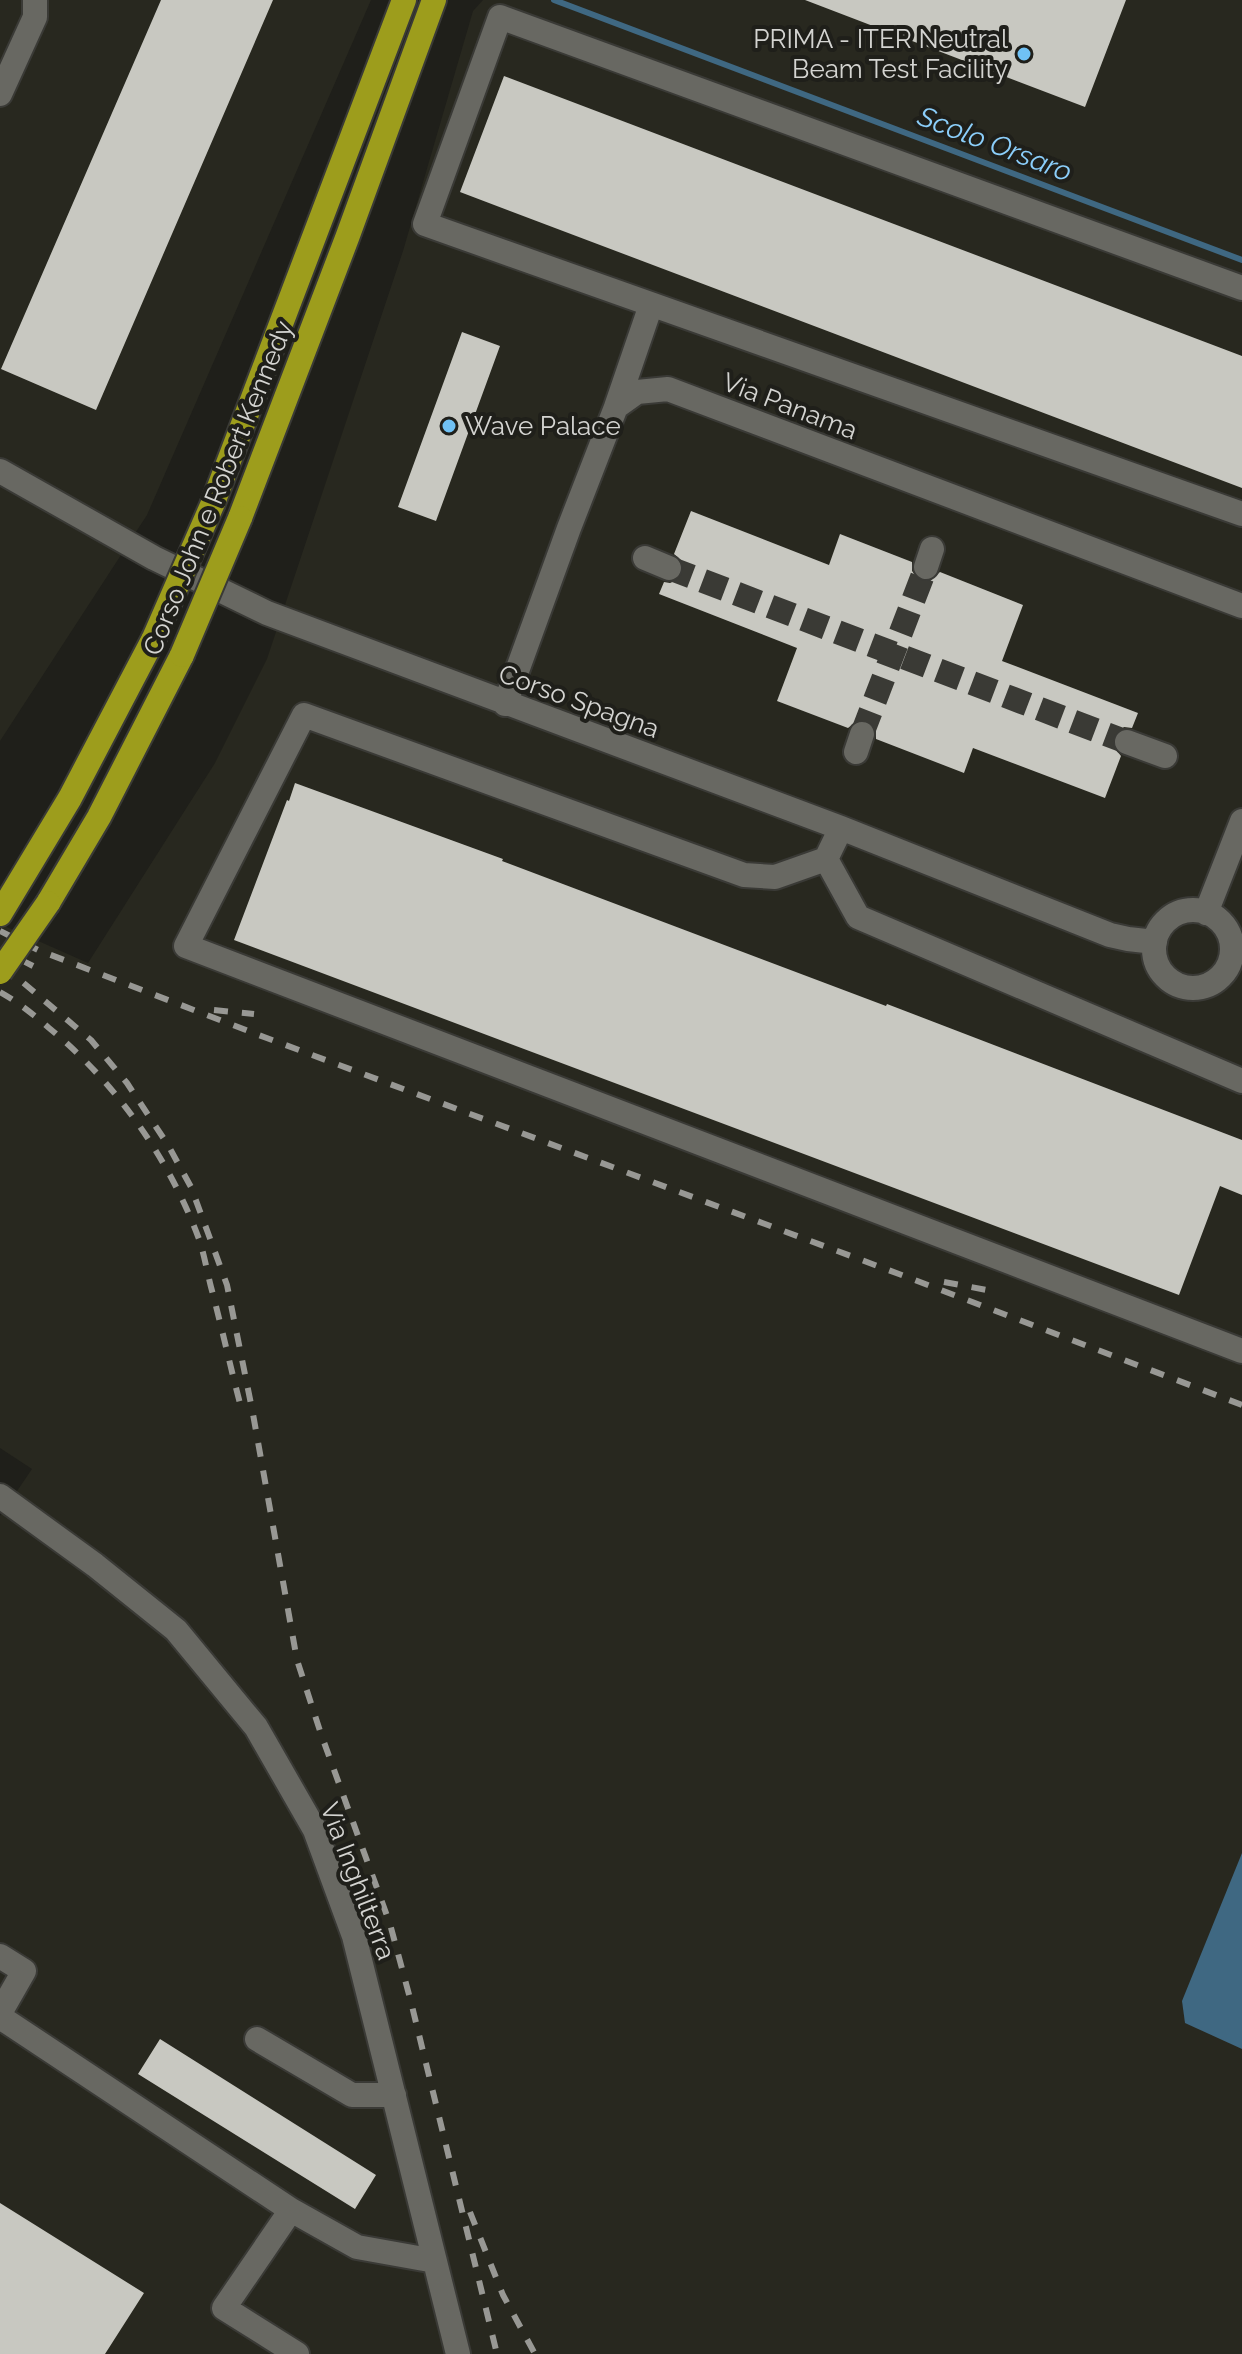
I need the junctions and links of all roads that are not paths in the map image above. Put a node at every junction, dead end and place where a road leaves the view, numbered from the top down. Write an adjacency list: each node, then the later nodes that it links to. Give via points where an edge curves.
1 (35, 0): 4 (street, via 35,17)
2 (404, 0): 19 (highway, Corso John e Robert Kennedy, bridge, via 213,503 154,638)
3 (434, 0): 22 (highway, Corso John e Robert Kennedy, bridge, via 322,305 182,655 99,817)
4 (0, 94)
5 (1242, 288): 6 (street, via 500,17 425,224)
6 (651, 305): 7 (street); 9 (street)
7 (616, 407): 12 (street, Via Panama, via 637,392 668,389); 13 (street)
8 (0, 471): 13 (street, Corso Spagna, via 154,558 267,613)
9 (1242, 514)
10 (645, 558): 11 (street)
11 (669, 568)
12 (1242, 606)
13 (505, 704): 17 (street, Corso Spagna)
14 (1127, 742): 15 (street)
15 (1165, 756)
16 (1242, 821): 20 (street)
17 (841, 828): 18 (street); 21 (street, Corso Spagna, via 1110,935)
18 (826, 859): 24 (street, via 858,917); 25 (street, via 775,877 744,875 304,715 186,946)
19 (7, 904)
20 (1206, 913): 21 (street, via 1179,912 1167,919); 23 (street, via 1223,923 1230,935)
21 (1155, 942): 23 (street, via 1156,963 1181,987 1206,987)
22 (0, 972)
23 (1233, 977)
24 (1242, 1081)
25 (1242, 1351)
26 (0, 1496): 30 (street, Via Inghilterra, via 176,1630 256,1727 315,1830 354,1936)
27 (0, 1956): 28 (street, via 24,1971)
28 (0, 2015): 31 (street)
29 (257, 2039): 30 (street, via 352,2095)
30 (394, 2095): 32 (street, Via Inghilterra)
31 (291, 2210): 32 (street, via 357,2247); 33 (street, via 224,2308)
32 (435, 2261): 34 (street, Via Inghilterra)
33 (297, 2354)
34 (458, 2354)

